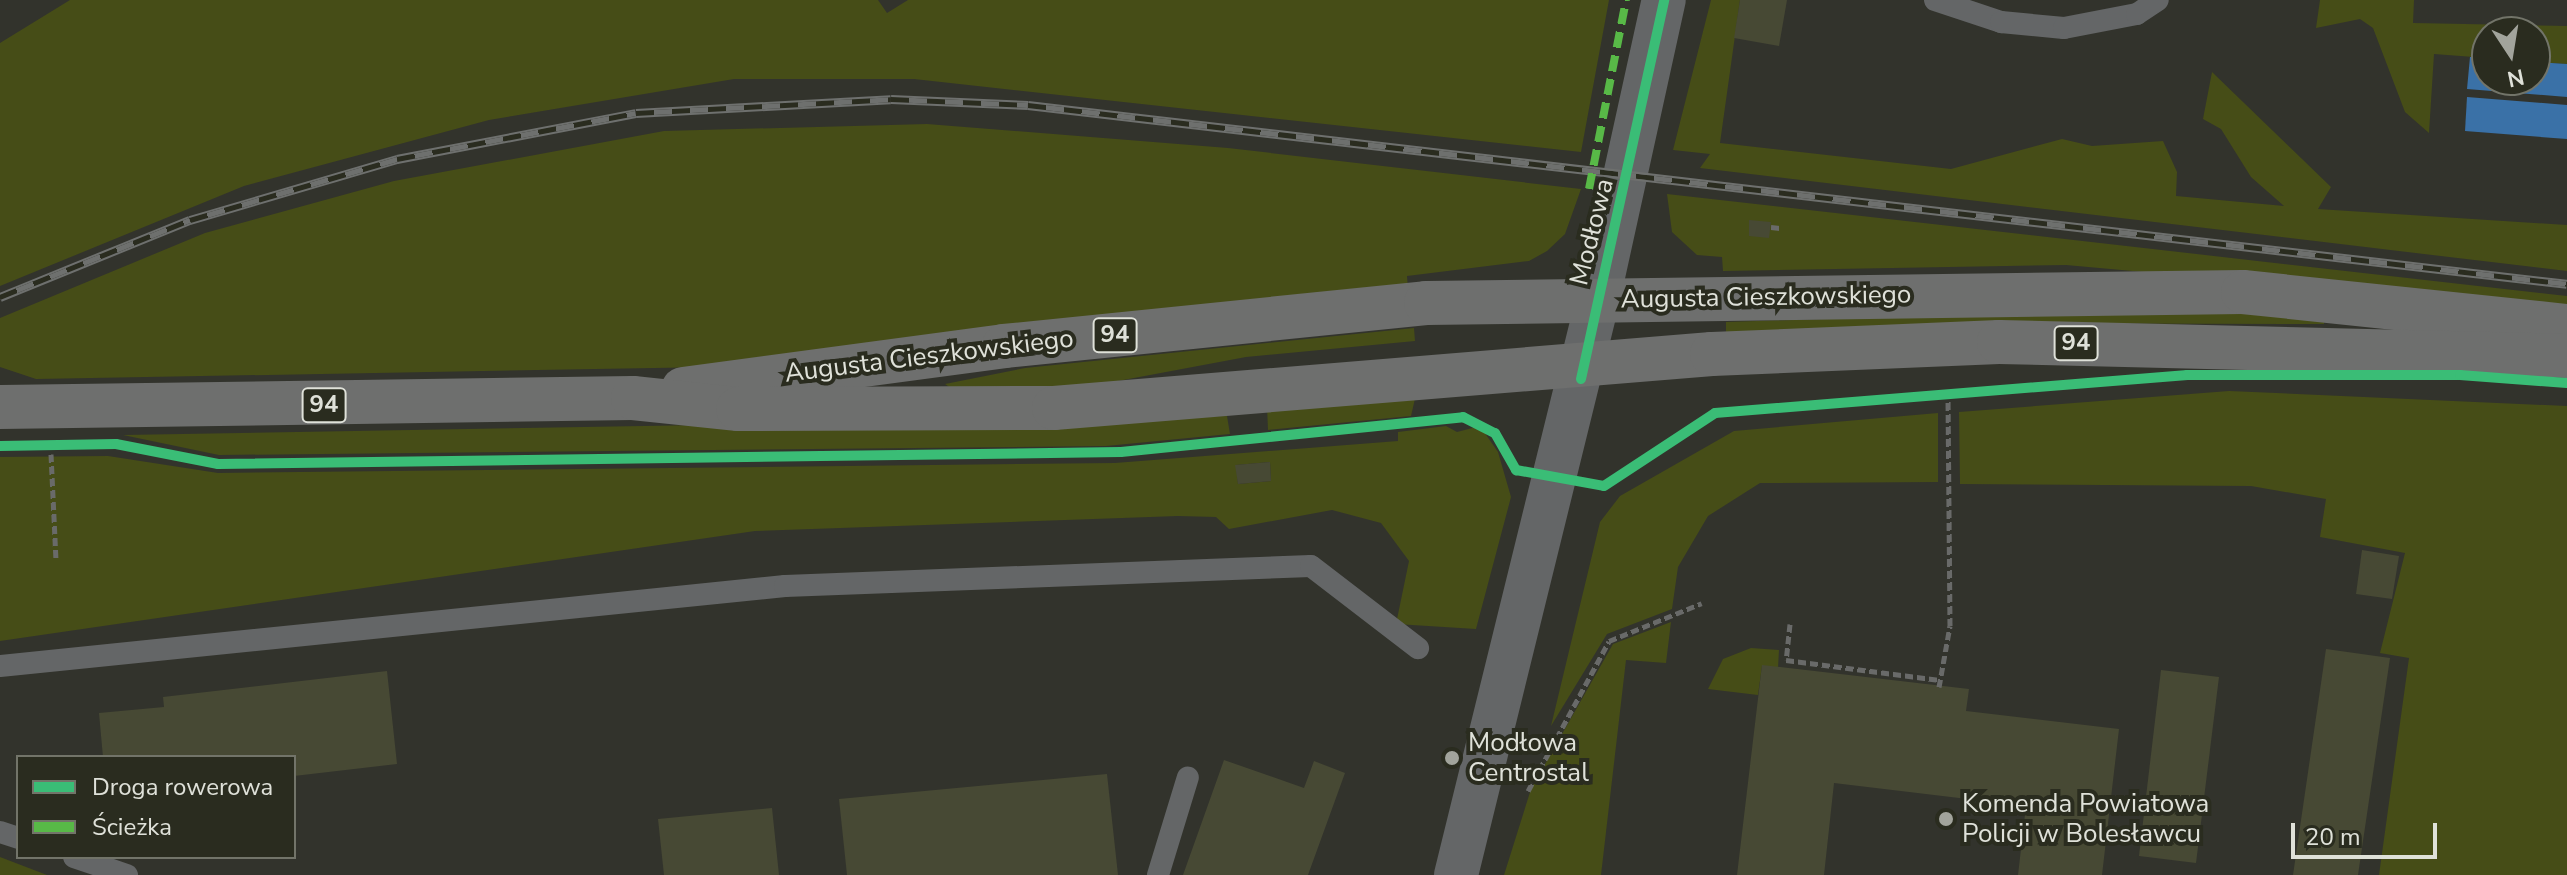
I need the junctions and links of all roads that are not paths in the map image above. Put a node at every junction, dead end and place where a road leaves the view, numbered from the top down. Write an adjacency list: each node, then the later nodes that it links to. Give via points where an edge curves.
1 (1664, 0): 4 (street, Modłowa)
2 (1935, 0): 3 (lane, via 2001,22 2064,28 2137,14)
3 (2158, 0)
4 (1598, 299): 5 (main road, Augusta Cieszkowskiego / 94, via 2243,292); 7 (street, Modłowa); 8 (main road, Augusta Cieszkowskiego / 94, via 1409,304 973,350)
5 (2567, 326)
6 (2567, 356): 7 (main road, Augusta Cieszkowskiego / 94, via 1999,342)
7 (1585, 364): 8 (main road, Augusta Cieszkowskiego / 94, via 1054,408 738,409); 16 (street, Modłowa)
8 (633, 398): 9 (main road, Augusta Cieszkowskiego / 94)
9 (7, 407)
10 (1418, 648): 11 (lane, via 1311,566 785,586)
11 (0, 666)
12 (1188, 777): 15 (lane)
13 (80, 859): 14 (lane)
14 (127, 875)
15 (1158, 875)
16 (1456, 875)

